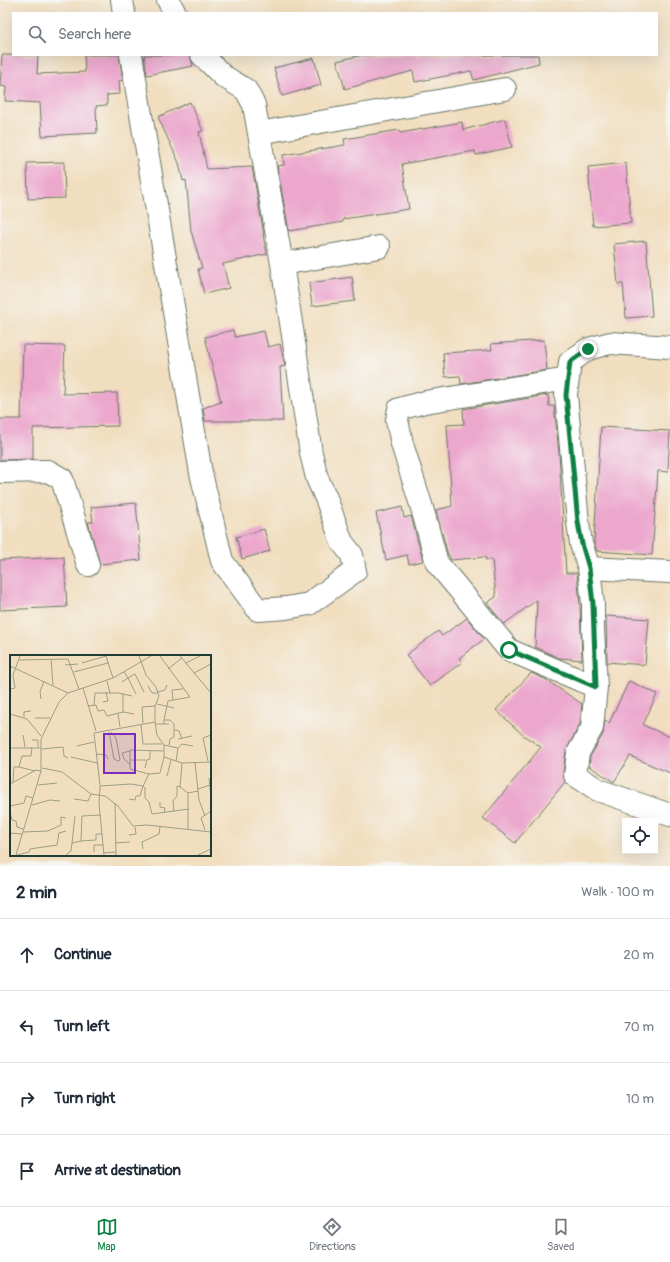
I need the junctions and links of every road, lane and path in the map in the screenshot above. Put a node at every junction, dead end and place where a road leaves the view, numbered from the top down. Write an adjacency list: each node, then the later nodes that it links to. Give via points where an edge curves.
1 (122, 0): 3 (street)
2 (168, 0): 4 (street)
3 (124, 12)
4 (174, 12)
5 (131, 56): 10 (street, via 201,473 222,561 258,610 309,604 355,571 352,555 342,542 317,478 311,453)
6 (203, 56): 8 (street, via 223,76 246,90 254,105)
7 (505, 89): 8 (street)
8 (259, 133): 10 (street)
9 (379, 247): 10 (street)
10 (282, 264)
11 (670, 347): 12 (street, via 610,343 588,349 570,362)
12 (568, 379): 15 (street, via 566,395 578,522); 17 (street, via 425,402 399,409 398,420 402,444 436,563 509,650)
13 (0, 472): 14 (street, via 48,471 62,479)
14 (88, 565)
15 (589, 568): 16 (street); 17 (street)
16 (670, 572)
17 (596, 687): 18 (street, via 592,728 578,753 575,775 598,790)
18 (670, 815)

